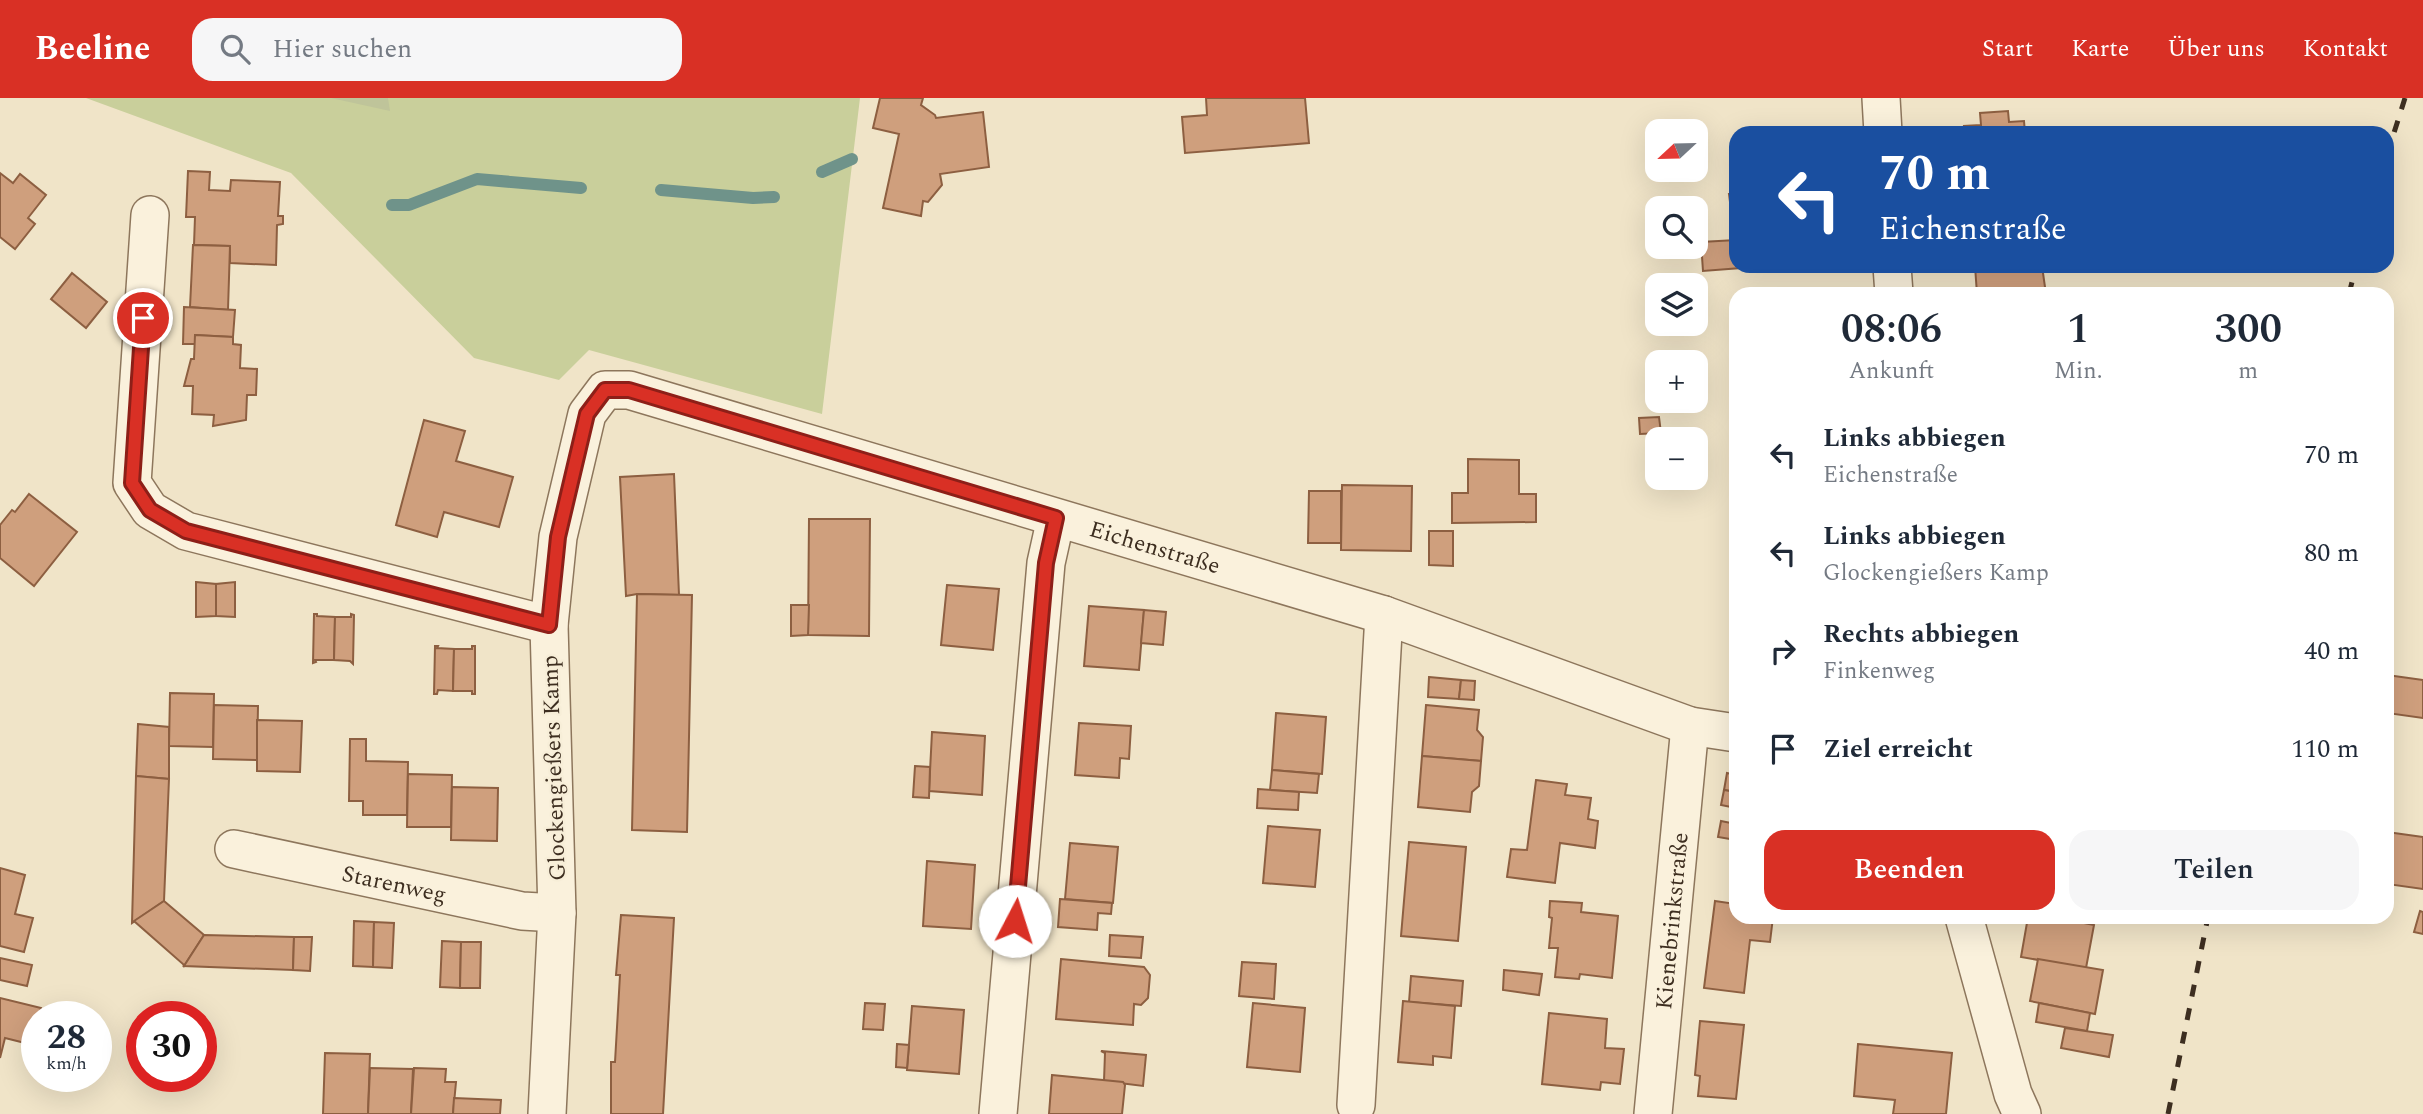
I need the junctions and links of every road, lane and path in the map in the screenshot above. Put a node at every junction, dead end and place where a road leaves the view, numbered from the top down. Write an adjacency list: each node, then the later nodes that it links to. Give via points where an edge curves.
1 (1881, 98): 2 (street)
2 (1883, 126)
3 (150, 215): 7 (street, via 132,483 150,510 186,531)
4 (605, 390): 5 (street, Eichenstraße, via 629,390); 7 (street, Glockengießers Kamp, via 587,414 558,537)
5 (1056, 518): 6 (street, Eichenstraße); 15 (street, via 1046,563)
6 (1384, 615): 8 (street, Eichenstraße); 13 (street)
7 (549, 625): 11 (street, Glockengießers Kamp)
8 (1690, 726): 9 (street, Eichenstraße); 16 (street, Kienebrinkstraße)
9 (1729, 732)
10 (234, 849): 11 (street, Starenweg, via 522,911)
11 (557, 913): 14 (street, Glockengießers Kamp)
12 (1966, 924): 17 (street)
13 (1356, 1105)
14 (547, 1114)
15 (998, 1114)
16 (1653, 1114)
17 (2022, 1114)

